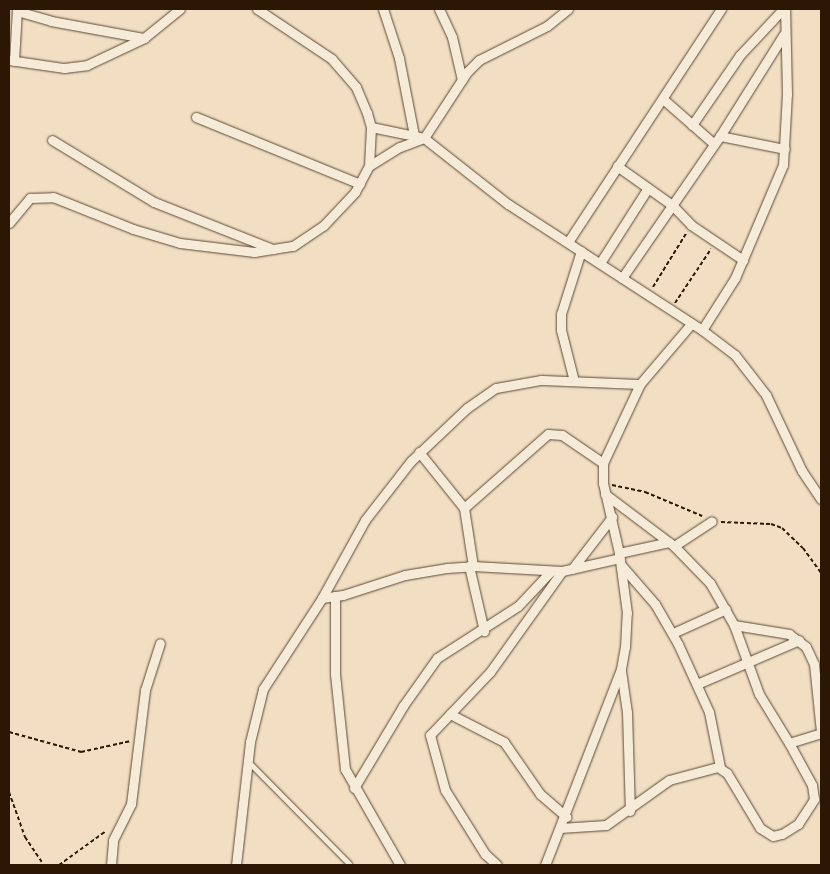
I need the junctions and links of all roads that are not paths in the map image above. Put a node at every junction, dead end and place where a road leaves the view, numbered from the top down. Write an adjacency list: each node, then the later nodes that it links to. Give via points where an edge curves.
1 (180, 9): 10 (street)
2 (257, 9): 16 (street, via 316,46 341,68 362,99)
3 (383, 9): 17 (street, via 400,58)
4 (439, 9): 12 (street, via 452,37)
5 (568, 9): 12 (street, via 547,26 488,54)
6 (722, 9): 13 (street)
7 (784, 9): 9 (street); 15 (street, via 740,55)
8 (15, 13): 10 (street); 11 (street)
9 (785, 33): 20 (street); 21 (street)
10 (144, 38): 11 (street, via 110,56 76,67)
11 (12, 60)
12 (462, 80): 18 (street)
13 (662, 99): 15 (street); 23 (street)
14 (196, 117): 24 (street)
15 (692, 125): 20 (street)
16 (371, 127): 17 (street); 22 (street)
17 (414, 135): 18 (street)
18 (424, 138): 22 (street, via 400,146); 28 (street, via 508,204)
19 (52, 140): 29 (street, via 154,202)
20 (717, 140): 21 (street); 26 (street)
21 (786, 149): 31 (street, via 774,189)
22 (369, 166): 24 (street)
23 (618, 166): 25 (street); 28 (street)
24 (360, 184): 29 (street, via 336,214 314,234 292,246)
25 (648, 188): 26 (street); 32 (street)
26 (672, 204): 31 (street, via 691,226); 33 (street)
27 (9, 223): 29 (street, via 30,198 53,197 133,229 180,243 233,251)
28 (568, 242): 30 (street)
29 (276, 250)
30 (581, 251): 32 (street); 36 (street, via 561,314 561,330)
31 (743, 260): 35 (street)
32 (600, 263): 33 (street)
33 (622, 278): 34 (street)
34 (692, 324): 35 (street); 37 (street)
35 (702, 330): 41 (street, via 735,356 759,384 802,471)
36 (574, 381): 37 (street); 38 (street, via 526,381 496,388 476,400)
37 (640, 384): 39 (street)
38 (420, 452): 42 (street); 51 (street, via 365,520)
39 (603, 463): 40 (street); 42 (street, via 566,437 548,434)
40 (605, 494): 43 (street); 45 (street)
41 (821, 499)
42 (464, 508): 47 (street)
43 (612, 517): 46 (street); 48 (street)
44 (712, 521): 45 (street)
45 (671, 544): 46 (street); 52 (street, via 710,583)
46 (620, 559): 48 (street); 55 (street); 59 (street, via 627,626)
47 (471, 566): 49 (street); 50 (street, via 404,575); 54 (street)
48 (567, 570): 49 (street); 61 (street, via 490,672)
49 (552, 571): 54 (street, via 518,606)
50 (335, 596): 51 (street); 66 (street, via 334,654 341,755)
51 (322, 598): 64 (street, via 263,689)
52 (726, 609): 53 (street); 55 (street)
53 (734, 625): 56 (street, via 783,632); 58 (street)
54 (484, 631): 66 (street, via 447,650 428,669)
55 (673, 633): 60 (street)
56 (799, 640): 58 (street); 62 (street, via 810,652 814,664)
57 (160, 643): 71 (street, via 145,690 131,804 113,840)
58 (747, 663): 60 (street); 63 (street, via 760,694)
59 (621, 669): 67 (street, via 627,712); 68 (street)
60 (697, 684): 65 (street, via 709,712)
61 (450, 714): 68 (street, via 504,742 540,794); 74 (street, via 430,735 438,772 456,812 485,854)
62 (821, 732): 63 (street)
63 (789, 743): 65 (street, via 812,785 814,798 798,824 782,834 773,836 760,828 733,781)
64 (247, 760): 70 (lane); 72 (street)
65 (720, 767): 67 (street, via 689,772 669,780)
66 (354, 788): 73 (street)
67 (630, 810): 69 (street, via 599,827)
68 (566, 816): 69 (street)
69 (560, 828): 75 (street)
70 (349, 863)
71 (111, 865)
72 (236, 865)
73 (400, 865)
74 (498, 865)
75 (545, 865)

